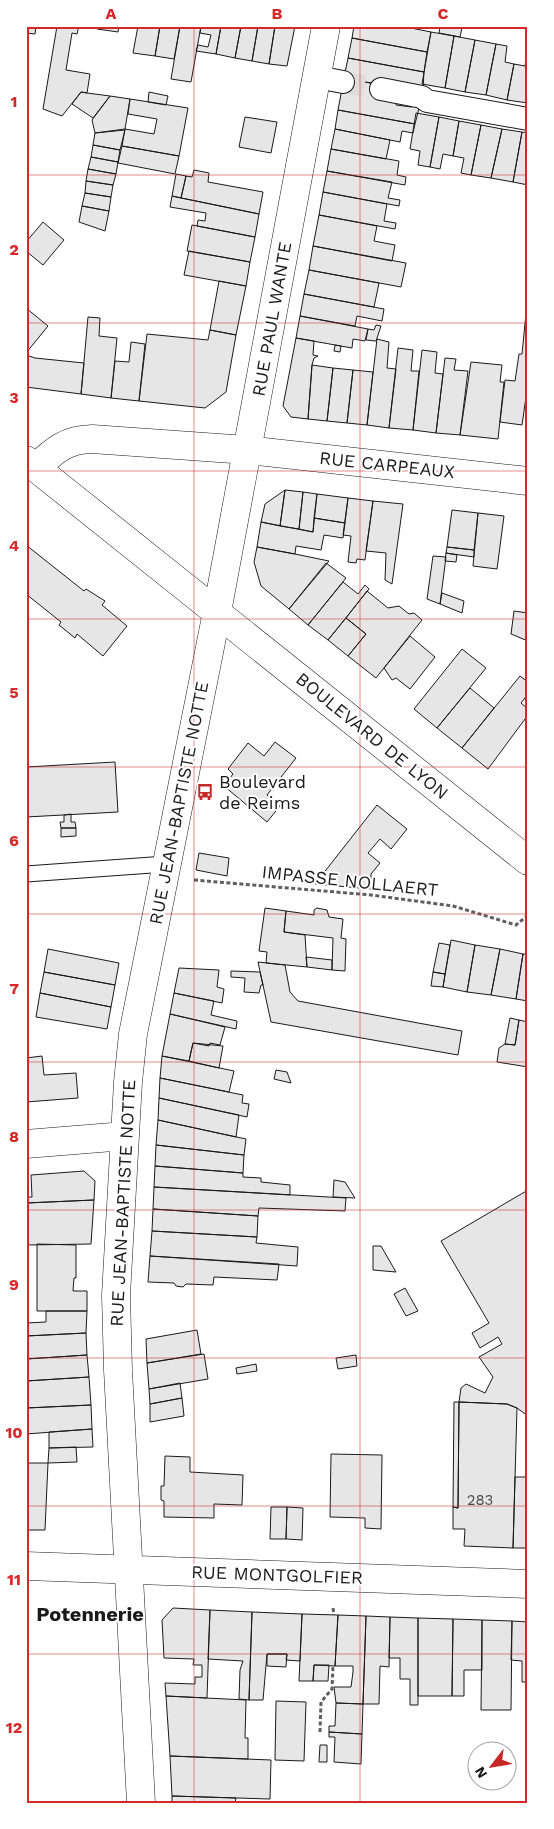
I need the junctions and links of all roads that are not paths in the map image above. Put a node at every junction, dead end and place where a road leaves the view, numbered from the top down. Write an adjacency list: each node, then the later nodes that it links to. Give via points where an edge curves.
1 (326, 26): 2 (street, RUE PAUL WANTE)
2 (317, 77): 3 (street); 6 (street, RUE PAUL WANTE)
3 (343, 82)
4 (381, 89): 5 (street, via 422,97 426,101)
5 (528, 119)
6 (247, 450): 7 (street, via 83,439 62,446); 8 (street, RUE CARPEAUX); 9 (street, RUE PAUL WANTE)
7 (31, 464): 9 (street)
8 (528, 481)
9 (217, 612): 10 (street, BOULEVARD DE LYON); 11 (street, RUE JEAN-BAPTISTE NOTTE)
10 (528, 860)
11 (165, 870): 12 (lane); 13 (street, RUE JEAN-BAPTISTE NOTTE, via 133,1034)
12 (26, 874)
13 (125, 1136): 14 (street); 16 (street, RUE JEAN-BAPTISTE NOTTE, via 116,1296)
14 (26, 1144)
15 (26, 1566): 16 (street, RUE MONTGOLFIER)
16 (129, 1570): 17 (street, RUE MONTGOLFIER); 18 (street, RUE JEAN-BAPTISTE NOTTE)
17 (528, 1584)
18 (141, 1803)

